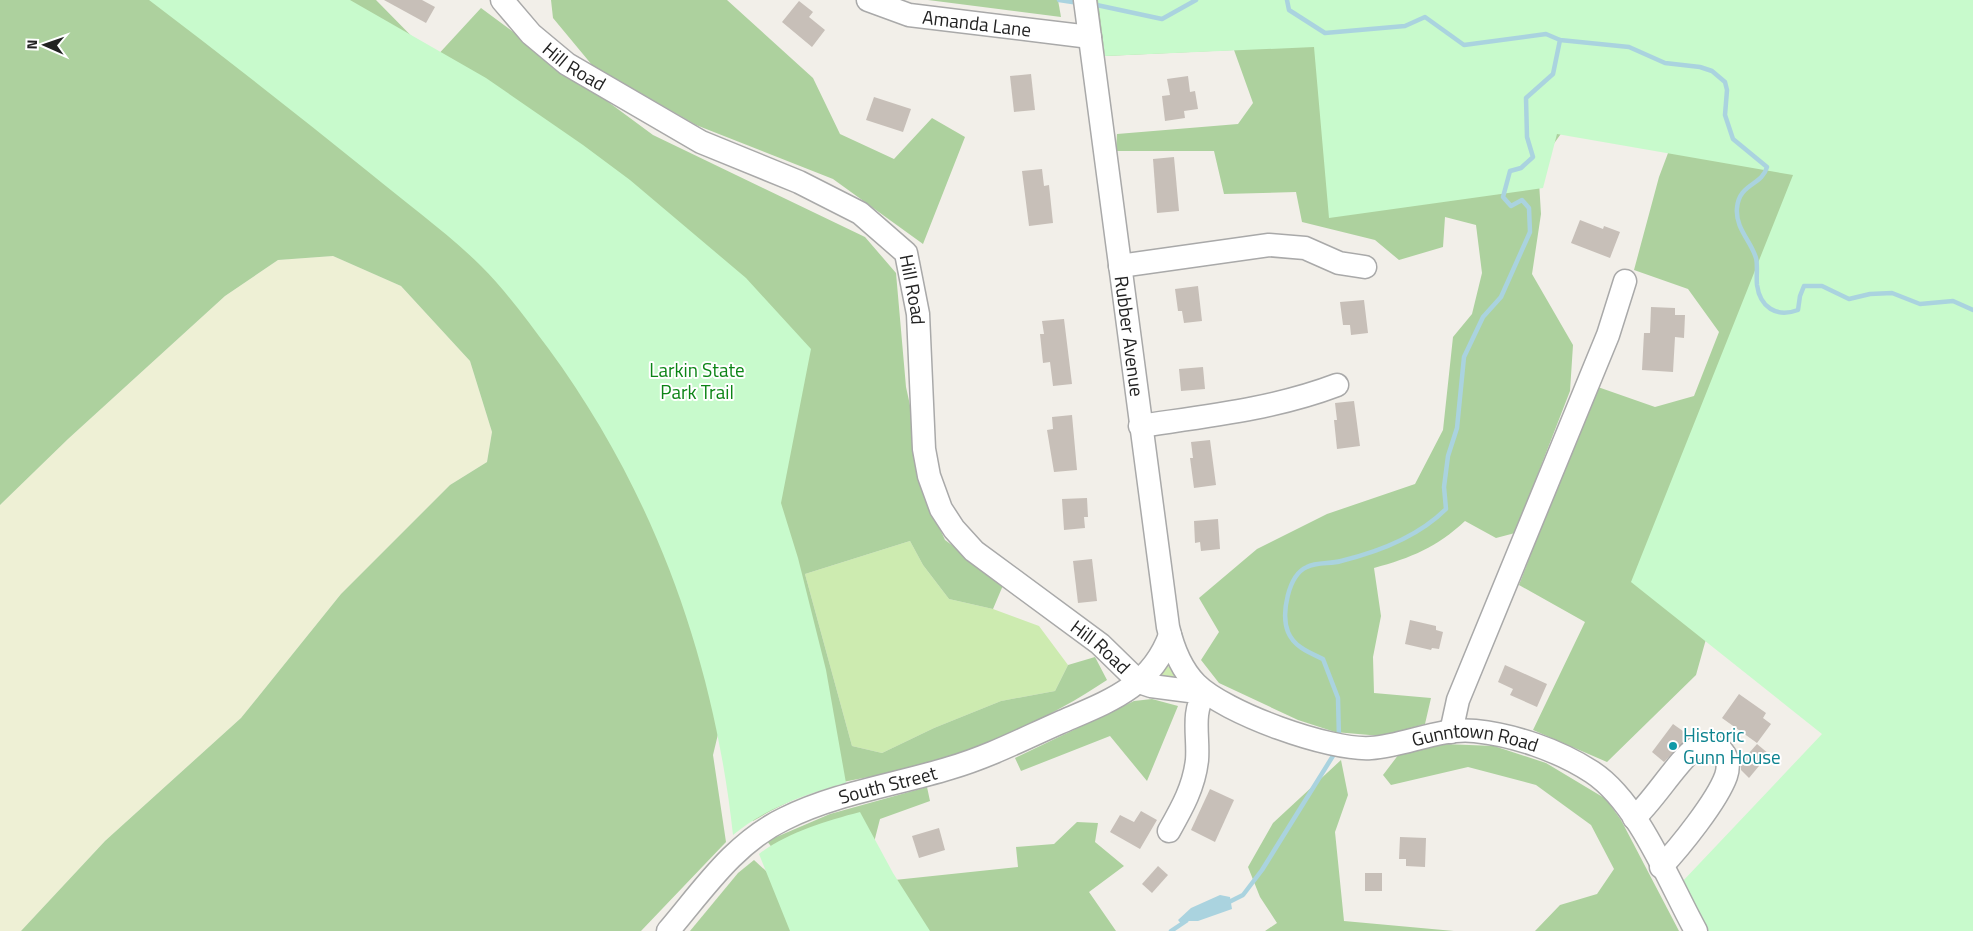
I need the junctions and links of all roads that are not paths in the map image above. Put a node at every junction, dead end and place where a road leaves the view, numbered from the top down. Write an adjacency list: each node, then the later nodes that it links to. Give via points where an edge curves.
1 (502, 0): 12 (street, Hill Road, via 531,34 567,64 701,142 799,182 860,213 906,253 918,314 924,449 929,476 941,509 974,551 1100,644)
2 (868, 0): 4 (street, Amanda Lane, via 909,15)
3 (1086, 7): 4 (street, Rubber Avenue)
4 (1090, 36): 5 (street, Rubber Avenue)
5 (1120, 266): 6 (street, via 1269,245 1305,248 1339,264); 9 (street, Rubber Avenue)
6 (1366, 267)
7 (1625, 281): 14 (street, via 1608,336 1458,700)
8 (1337, 385): 9 (street, via 1274,404)
9 (1140, 426): 10 (street, Rubber Avenue)
10 (1170, 635): 11 (street, Rubber Avenue); 12 (street, South Street, via 1159,660)
11 (1184, 668): 13 (street, Gunntown Road)
12 (1139, 682): 13 (street); 18 (street, South Street, via 1110,700 972,761 828,801 784,819 738,850)
13 (1205, 692): 14 (street, Gunntown Road, via 1262,720 1337,744 1380,747); 16 (street, via 1198,703 1197,760 1190,792)
14 (1451, 732): 15 (street, Gunntown Road, via 1496,734 1562,756 1606,782)
15 (1634, 818): 17 (street, Gunntown Road); 17 (street, via 1696,748 1710,746 1722,751 1728,763 1724,781 1680,848)
16 (1169, 831)
17 (1661, 867): 19 (street, Gunntown Road)
18 (668, 931)
19 (1696, 931)

